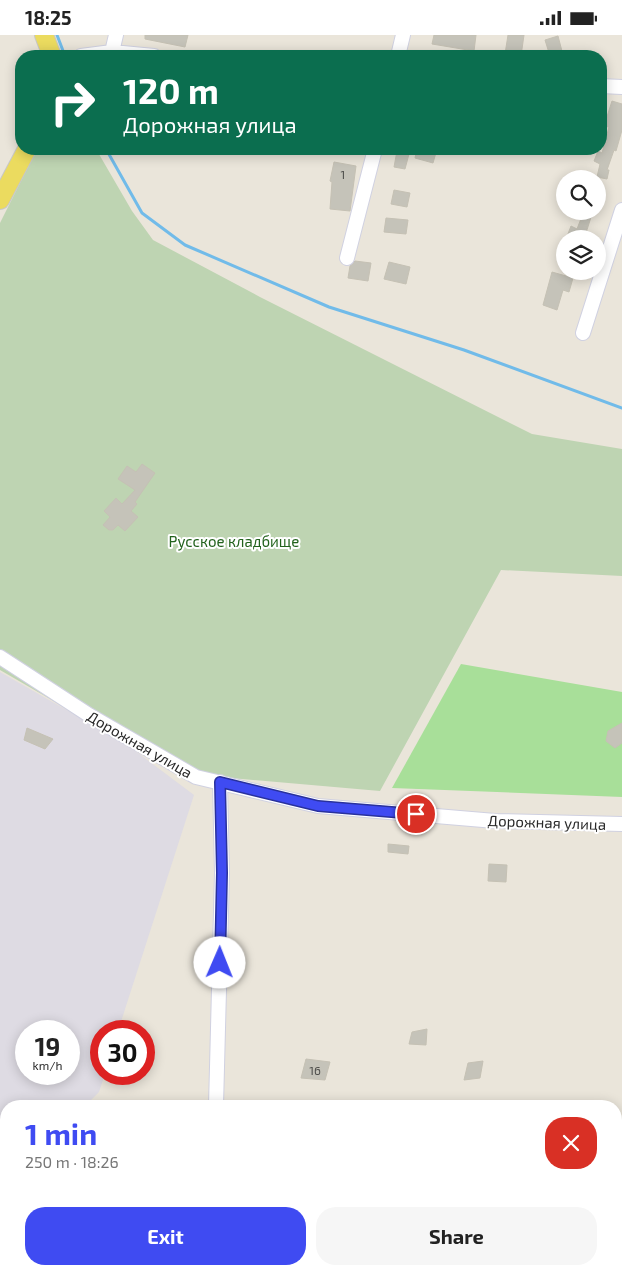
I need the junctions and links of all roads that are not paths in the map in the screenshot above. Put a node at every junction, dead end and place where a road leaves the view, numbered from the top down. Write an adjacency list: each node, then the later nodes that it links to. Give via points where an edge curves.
1 (44, 35): 4 (main road)
2 (116, 35): 5 (street)
3 (402, 35): 6 (street)
4 (50, 50)
5 (112, 50)
6 (399, 50)
7 (607, 86): 8 (street)
8 (622, 87)
9 (24, 155): 11 (main road)
10 (373, 155): 13 (street)
11 (0, 201)
12 (622, 211): 14 (street)
13 (347, 258)
14 (583, 333)
15 (0, 657): 16 (street, Дорожная улица, via 89,715 196,777)
16 (220, 782): 17 (street, Дорожная улица, via 318,806 495,821); 18 (street, via 222,873)
17 (622, 825)
18 (216, 1100)

